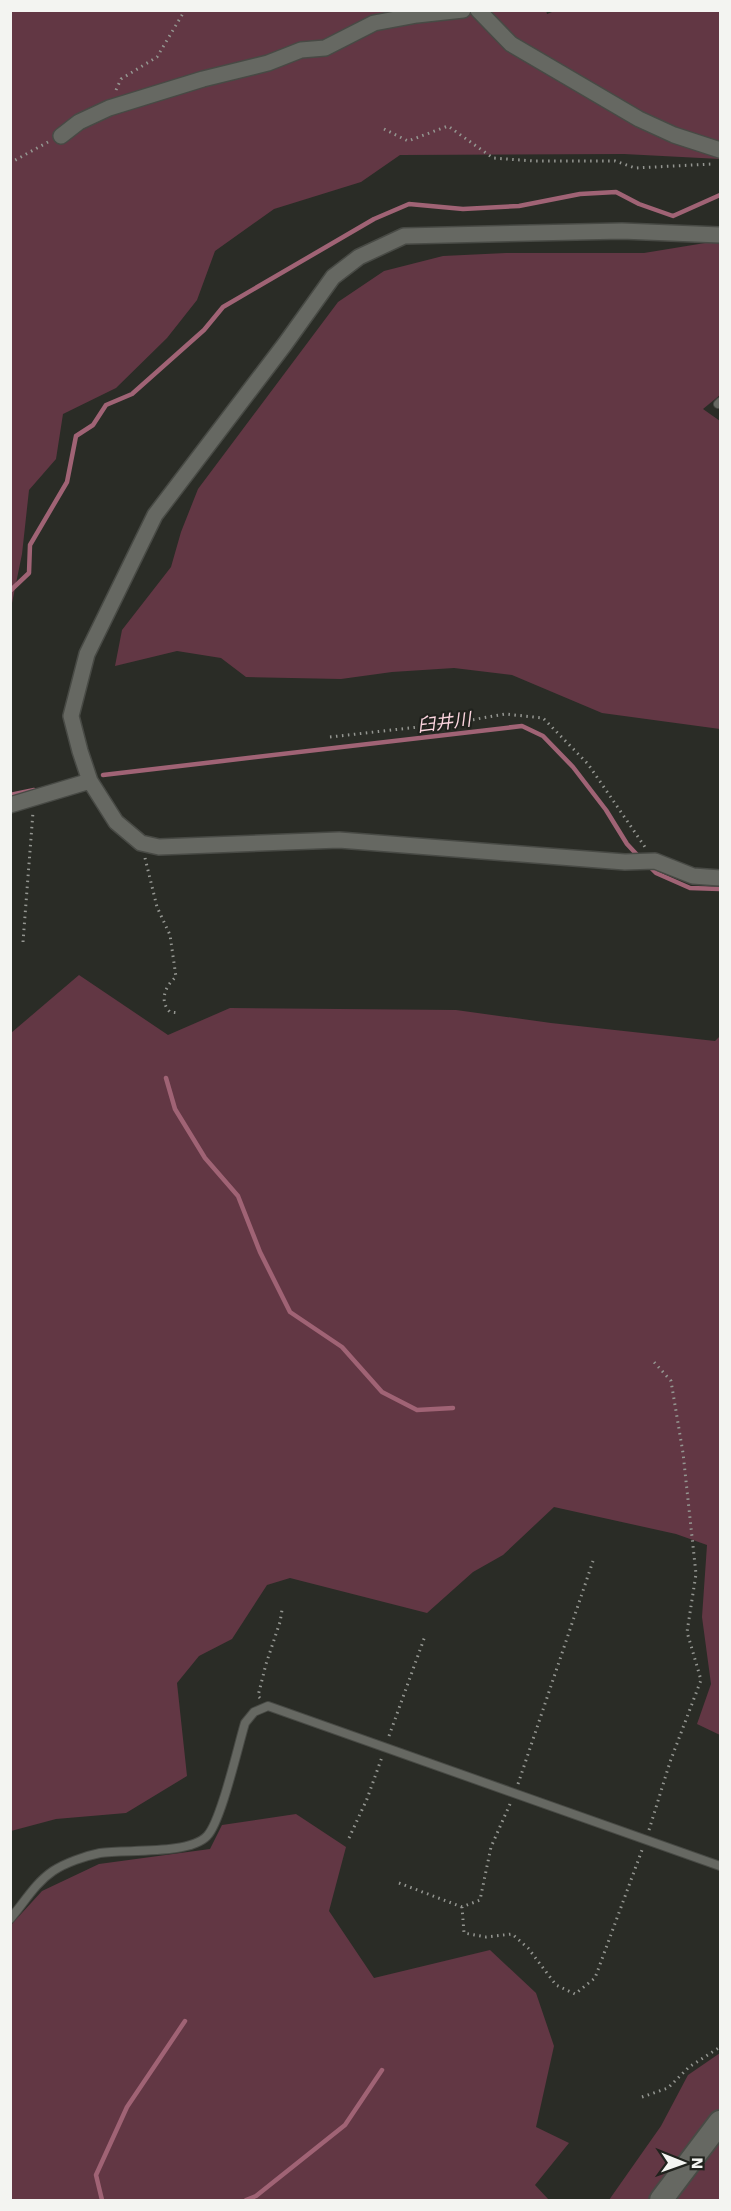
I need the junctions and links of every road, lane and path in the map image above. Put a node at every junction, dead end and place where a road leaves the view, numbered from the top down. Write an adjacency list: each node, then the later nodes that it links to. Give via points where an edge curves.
1 (185, 10): 4 (path, via 157,57 121,79)
2 (463, 10): 4 (street, via 374,23 325,48 302,50)
3 (478, 10): 7 (street, via 511,44 609,102 674,135)
4 (109, 108): 6 (street)
5 (384, 129): 9 (path, via 408,141 448,126 493,158 615,161 634,168)
6 (61, 136): 8 (path)
7 (720, 150)
8 (10, 163)
9 (720, 164)
10 (720, 235): 12 (street, via 622,231 404,236 359,257 333,277 155,515 87,654 72,716)
11 (330, 737): 16 (path, via 505,714 543,718 588,764)
12 (90, 781): 13 (street); 15 (street, via 116,822 141,843)
13 (34, 798): 14 (street); 18 (path)
14 (10, 805)
15 (150, 845): 16 (street, via 339,840); 19 (path, via 145,858 157,907 170,935 176,977 167,984 165,1007)
16 (655, 861): 17 (street, via 693,876)
17 (720, 878)
18 (23, 942)
19 (179, 1013)
20 (654, 1362): 25 (path, via 671,1381 683,1453 696,1574 687,1632 701,1680)
21 (592, 1561): 24 (path)
22 (282, 1610): 23 (path, via 258,1696)
23 (268, 1706): 24 (lane); 29 (lane, via 254,1712 245,1723 218,1817 207,1836 193,1845 98,1853 75,1861 53,1871 38,1884)
24 (514, 1793): 25 (lane); 28 (path, via 491,1847 480,1900)
25 (646, 1840): 26 (lane); 28 (path, via 595,1978 575,1994 556,1985 512,1934 486,1937 464,1933)
26 (720, 1866)
27 (399, 1883): 28 (path)
28 (462, 1907)
29 (10, 1919)
30 (720, 2047): 31 (path, via 689,2067 668,2088)
31 (642, 2097)
32 (720, 2122): 33 (street)
33 (661, 2200)

